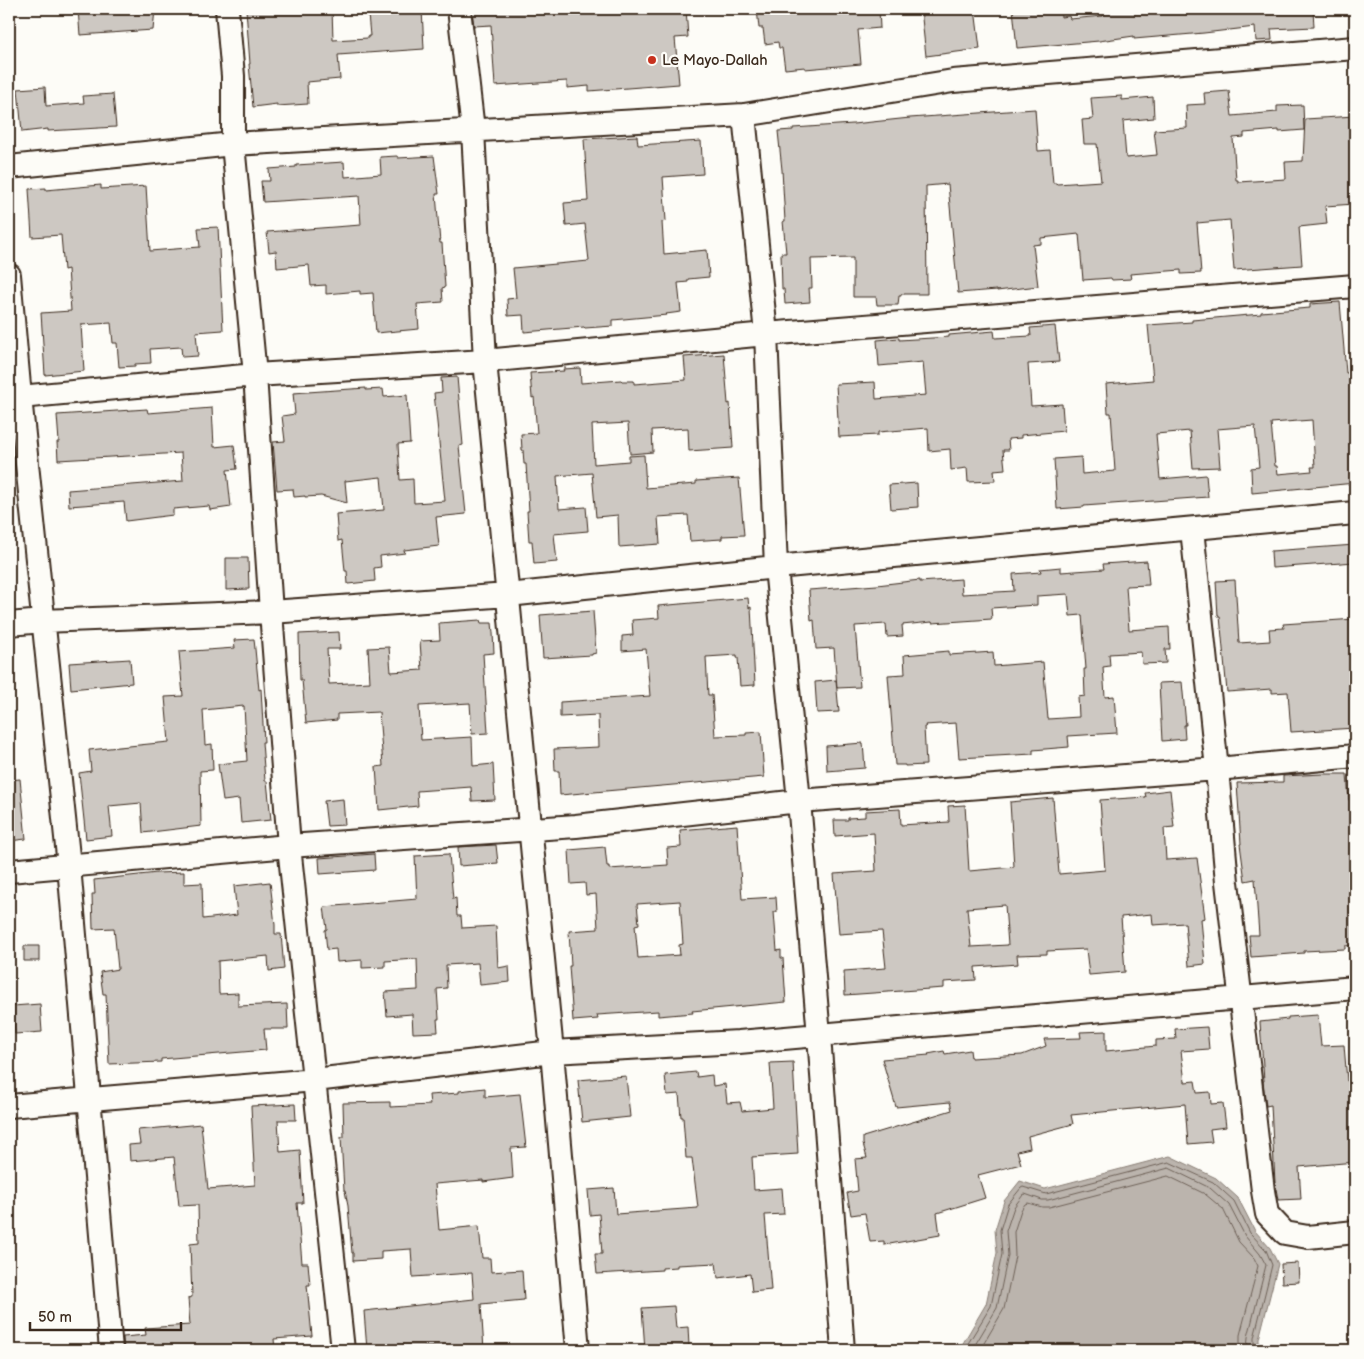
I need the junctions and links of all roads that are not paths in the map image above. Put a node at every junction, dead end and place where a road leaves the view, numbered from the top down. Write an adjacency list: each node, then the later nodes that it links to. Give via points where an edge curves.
1 (227, 9): 6 (street, via 233,76)
2 (460, 9): 5 (street)
3 (1355, 48): 4 (street, via 952,81)
4 (744, 115): 5 (street); 10 (street)
5 (473, 130): 6 (street); 11 (street)
6 (233, 144): 7 (street); 12 (street)
7 (9, 167)
8 (9, 275): 13 (street)
9 (1355, 286): 10 (street)
10 (766, 334): 11 (street); 16 (street)
11 (485, 361): 12 (street); 17 (street)
12 (255, 375): 13 (street); 18 (street)
13 (14, 397): 19 (street)
14 (1355, 513): 15 (street)
15 (1192, 529): 16 (street); 22 (street)
16 (776, 567): 17 (street); 23 (street)
17 (508, 595): 18 (street); 24 (street)
18 (270, 612): 19 (street); 25 (street)
19 (43, 621): 20 (street); 26 (street)
20 (9, 624)
21 (1355, 756): 22 (street)
22 (1217, 769): 23 (street); 29 (street)
23 (799, 801): 24 (street); 30 (street)
24 (531, 829): 25 (street); 31 (street)
25 (289, 846): 26 (street); 32 (street)
26 (69, 866): 27 (street); 33 (street)
27 (9, 871)
28 (1355, 988): 29 (street)
29 (1240, 998): 30 (street); 35 (street, via 1267,1214 1285,1233 1308,1237)
30 (819, 1036): 31 (street); 39 (street)
31 (552, 1052): 32 (street); 38 (street)
32 (315, 1080): 33 (street); 37 (street)
33 (88, 1098): 34 (street); 36 (street)
34 (9, 1106)
35 (1355, 1232)
36 (111, 1350)
37 (343, 1350)
38 (578, 1350)
39 (843, 1350)

